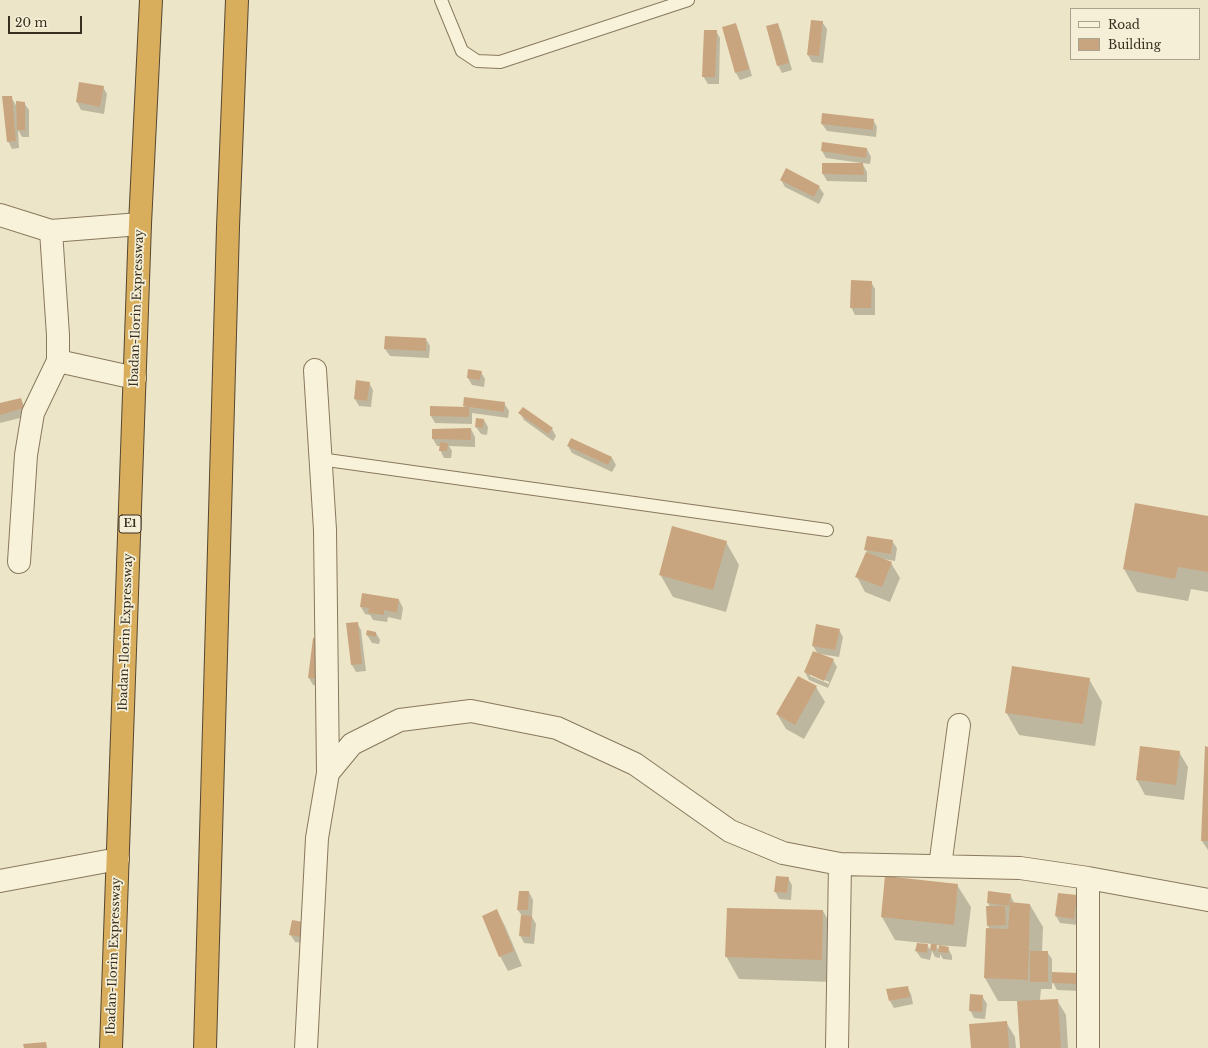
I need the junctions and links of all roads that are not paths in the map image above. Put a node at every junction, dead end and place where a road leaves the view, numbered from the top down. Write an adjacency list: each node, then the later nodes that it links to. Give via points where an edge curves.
1 (151, 0): 6 (highway, Ibadan-Ilorin Expressway / E1)
2 (237, 0): 23 (highway)
3 (441, 0): 4 (lane, via 462,51 477,61 500,62)
4 (688, 0)
5 (0, 215): 7 (street)
6 (140, 224): 7 (street); 10 (highway, Ibadan-Ilorin Expressway / E1)
7 (51, 231): 8 (street)
8 (58, 361): 10 (street); 13 (street, via 33,413 26,455)
9 (315, 370): 11 (street)
10 (135, 378): 16 (highway, Ibadan-Ilorin Expressway / E1)
11 (320, 459): 12 (lane); 15 (street, via 324,530)
12 (827, 530)
13 (19, 562)
14 (959, 725): 18 (street)
15 (328, 773): 17 (street, via 352,744 400,720 471,711 557,728 635,764 730,831 783,853); 24 (street, via 317,838)
16 (118, 859): 20 (street); 22 (highway, Ibadan-Ilorin Expressway / E1)
17 (840, 864): 18 (street); 25 (street)
18 (940, 866): 19 (street, via 1020,868)
19 (1088, 878): 21 (street); 26 (street)
20 (0, 881)
21 (1208, 900)
22 (111, 1048)
23 (205, 1048)
24 (306, 1048)
25 (837, 1048)
26 (1088, 1048)

